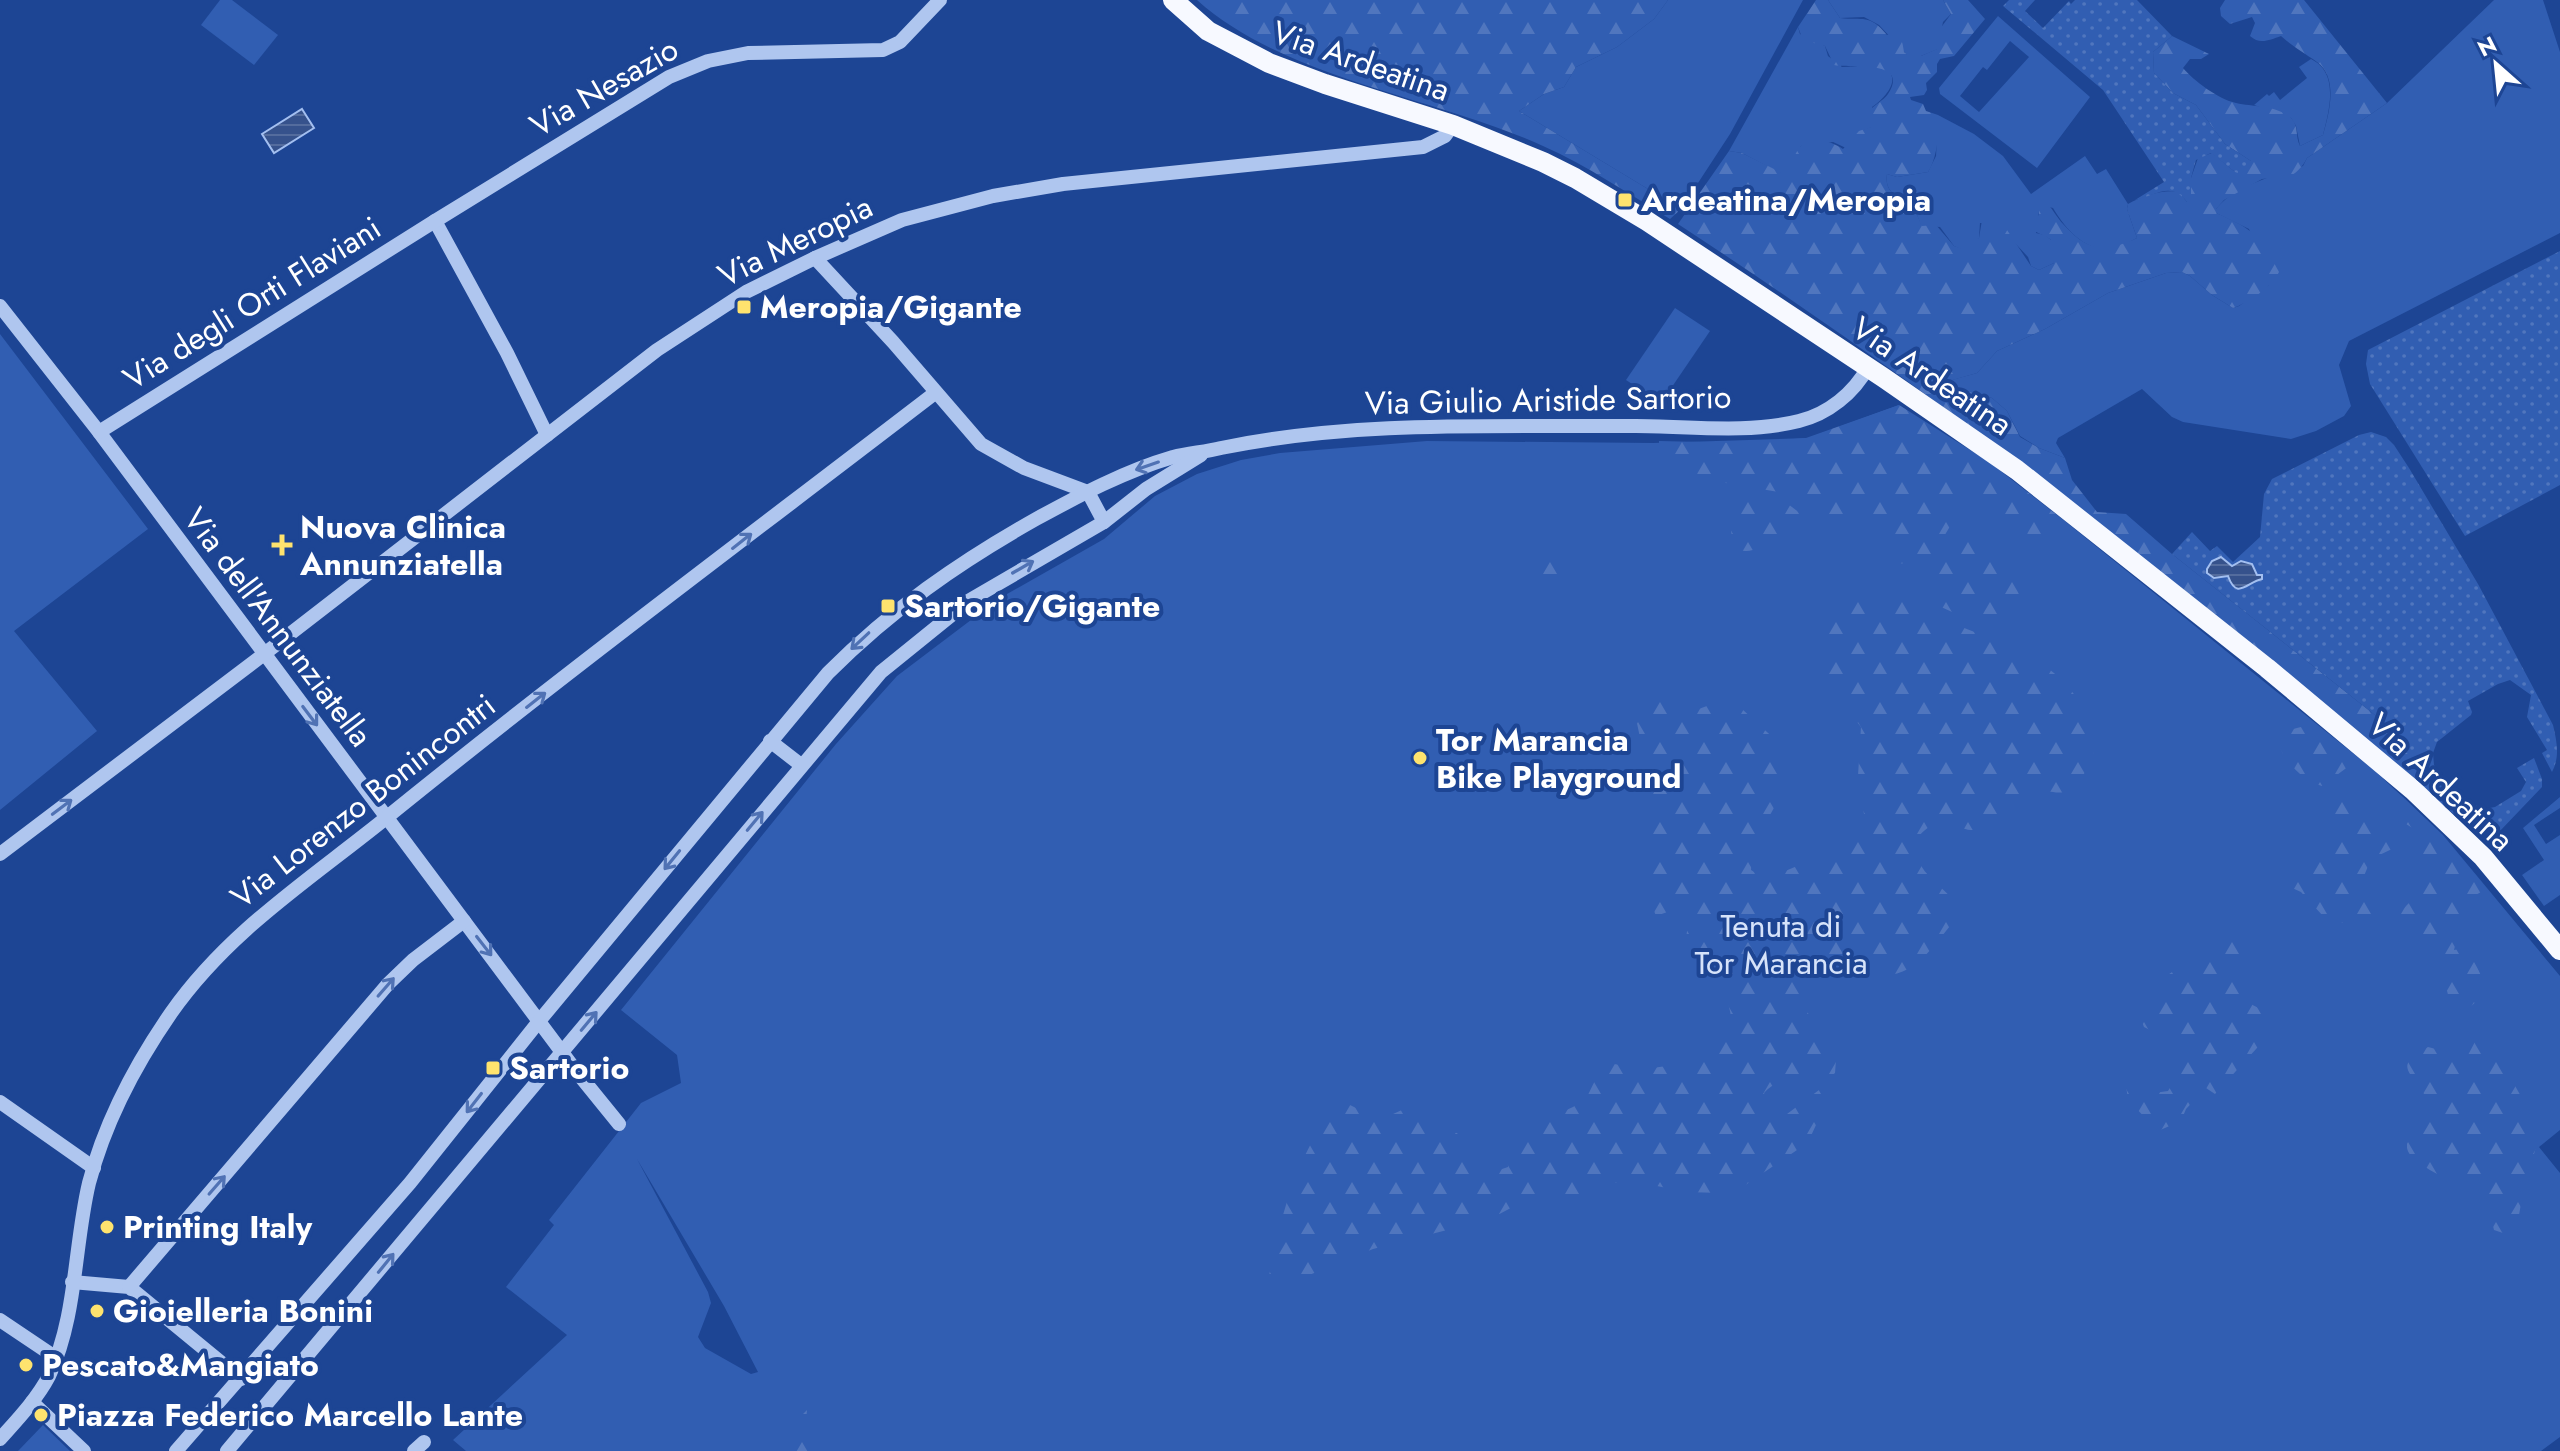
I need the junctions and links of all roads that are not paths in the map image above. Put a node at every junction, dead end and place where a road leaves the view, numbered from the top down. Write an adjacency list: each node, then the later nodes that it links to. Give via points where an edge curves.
1 (940, 0): 4 (street, Via Nesazio, via 900,42 883,50 748,53 681,71)
2 (1173, 0): 3 (main road, Via Ardeatina, via 1208,31 1269,63)
3 (1453, 125): 5 (street, Via Meropia, via 1445,136 1423,147 993,196 902,220); 7 (main road, Via Ardeatina, via 1601,193)
4 (435, 221): 9 (street, Via degli Orti Flaviani); 10 (street)
5 (815, 258): 8 (street); 10 (street, Via Meropia, via 708,315)
6 (0, 306): 9 (street, Via dell'Annunziatella)
7 (1868, 367): 11 (street, Via Giulio Aristide Sartorio, via 1858,385 1840,400 1786,424 1357,430); 20 (main road, Via Ardeatina, via 2017,470 2413,790 2483,857)
8 (935, 393): 12 (street, via 994,454); 17 (street, Via Lorenzo Bonincontri, one-way to 8)
9 (99, 432): 14 (street, Via dell'Annunziatella)
10 (547, 435): 14 (street, Via Meropia)
11 (1208, 451): 12 (street, Via Giulio Aristide Sartorio, one-way to 12, via 1148,465); 13 (street, Via Giulio Aristide Sartorio)
12 (1088, 492): 13 (street); 15 (street, Via Giulio Aristide Sartorio, one-way to 15, via 920,591 828,673)
13 (1104, 522): 16 (street, Via Giulio Aristide Sartorio, one-way to 13, via 861,693 927,632 1002,580)
14 (263, 654): 17 (street, Via dell'Annunziatella, one-way to 17); 18 (street, Via Meropia, one-way to 14)
15 (770, 741): 16 (street); 21 (street, Via Giulio Aristide Sartorio, one-way to 21)
16 (801, 765): 22 (street, Via Giulio Aristide Sartorio, one-way to 16)
17 (387, 817): 19 (street, Via dell'Annunziatella); 25 (street, Via Lorenzo Bonincontri, via 270,907 206,967 137,1064)
18 (0, 854)
19 (464, 921): 21 (street, Via dell'Annunziatella, one-way to 21); 27 (street, one-way to 19, via 388,984)
20 (2560, 950)
21 (540, 1020): 22 (street); 30 (street, Via Giulio Aristide Sartorio, one-way to 30, via 410,1183)
22 (563, 1053): 24 (street); 35 (street, Via Giulio Aristide Sartorio, one-way to 22)
23 (0, 1102): 25 (street)
24 (619, 1124)
25 (94, 1168): 26 (street, Via Lorenzo Bonincontri)
26 (72, 1282): 27 (street); 29 (street, Via Lorenzo Bonincontri)
27 (129, 1287): 30 (street)
28 (0, 1320): 29 (street)
29 (55, 1357): 31 (street, Via Lorenzo Bonincontri)
30 (241, 1379): 34 (street, Via Giulio Aristide Sartorio)
31 (32, 1402): 32 (street); 33 (street)
32 (0, 1439)
33 (84, 1451)
34 (176, 1451)
35 (227, 1451)

